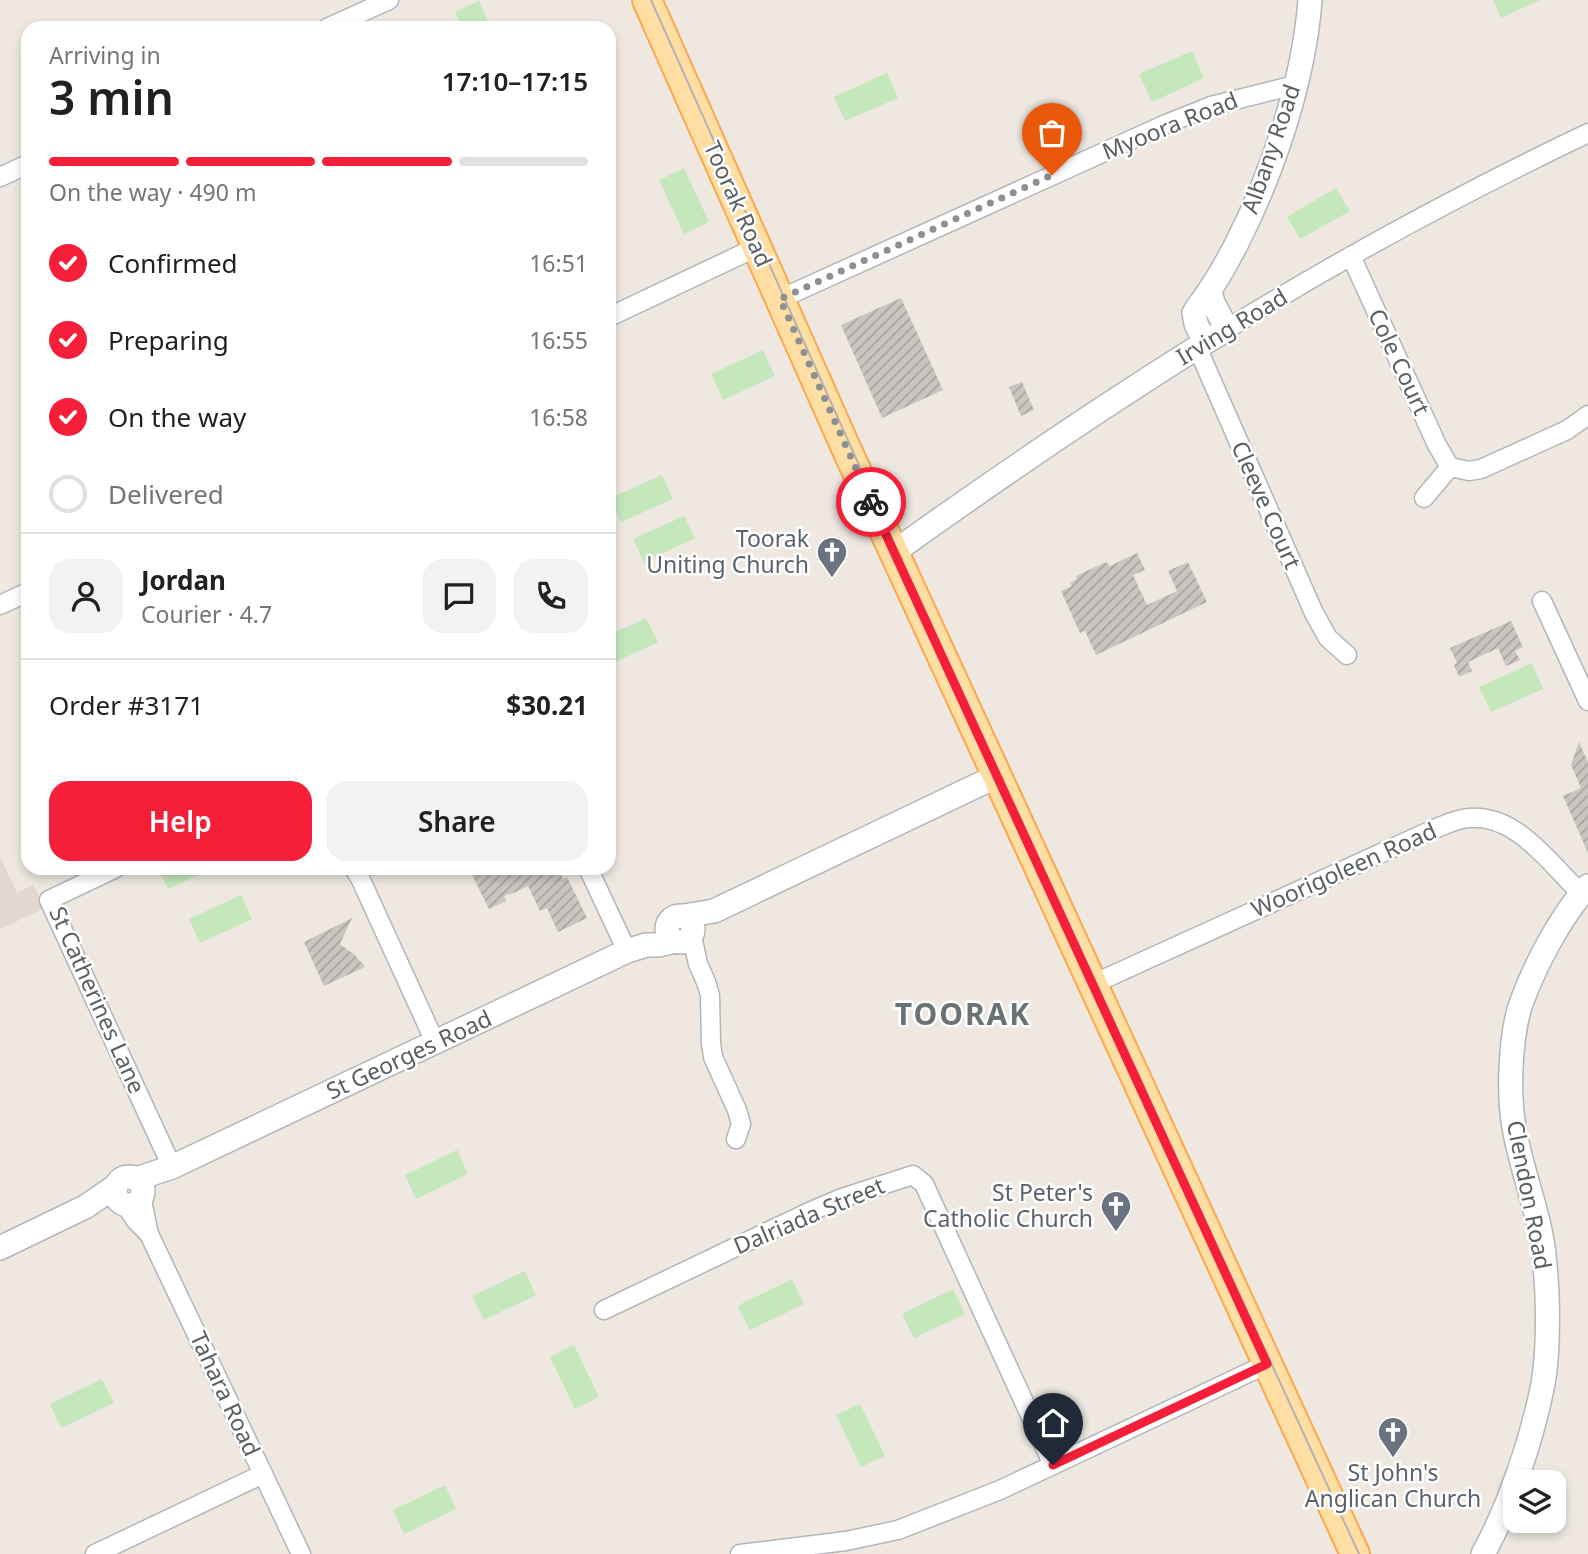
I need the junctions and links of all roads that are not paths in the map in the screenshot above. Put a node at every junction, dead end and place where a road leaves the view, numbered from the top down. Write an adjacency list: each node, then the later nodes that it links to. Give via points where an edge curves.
1 (389, 0): 4 (street)
2 (647, 0): 9 (main road, Toorak Road)
3 (1310, 0): 5 (street, Albany Road)
4 (342, 21)
5 (1295, 85): 11 (street, Albany Road, via 1268,174); 12 (street, Myoora Road, via 1211,106 1166,124)
6 (1588, 133): 10 (street, Irving Road)
7 (21, 167): 8 (street)
8 (0, 177)
9 (757, 247): 12 (main road, Toorak Road); 13 (street)
10 (1351, 256): 14 (street, Irving Road); 17 (street, Cole Court)
11 (1210, 290): 14 (street); 15 (street, Albany Road, via 1194,313)
12 (780, 299): 19 (main road, Toorak Road)
13 (616, 314)
14 (1227, 329): 15 (street, Irving Road)
15 (1201, 345): 19 (street, Irving Road); 23 (street, Cleeve Court, via 1314,614 1328,638)
16 (1588, 415): 17 (street, via 1567,430 1481,469)
17 (1450, 467): 18 (street)
18 (1424, 498)
19 (894, 552): 25 (main road, Toorak Road)
20 (21, 595): 22 (street)
21 (1542, 601): 24 (street)
22 (0, 605)
23 (1347, 655)
24 (1588, 701)
25 (997, 776): 30 (street, St Georges Road, via 714,911); 32 (main road, Toorak Road)
26 (101, 875): 35 (street, St Catherines Lane, via 49,900)
27 (358, 875): 33 (street)
28 (592, 875): 31 (street)
29 (1585, 889): 32 (street, Woorigoleen Road, via 1508,826 1490,819 1453,821); 47 (street, Clendon Road, via 1536,969 1521,1003 1514,1039 1513,1124 1542,1243 1546,1352 1543,1383 1524,1454)
30 (682, 932): 31 (street, St Georges Road); 34 (street, via 710,995 710,1043 741,1124)
31 (636, 948): 33 (street, St Georges Road)
32 (1093, 984): 39 (main road, Toorak Road)
33 (435, 1042): 35 (street, St Georges Road)
34 (736, 1139)
35 (172, 1167): 36 (street, St Georges Road)
36 (130, 1194): 37 (street, St Georges Road, via 85,1208); 41 (street, Tahara Road)
37 (0, 1248)
38 (604, 1310): 40 (street, Dalriada Street, via 820,1207 913,1175 924,1184)
39 (1267, 1364): 40 (street); 46 (main road, Toorak Road)
40 (1053, 1465): 42 (street, via 898,1530)
41 (263, 1474): 43 (street); 44 (street, Tahara Road)
42 (794, 1551): 45 (street)
43 (95, 1554)
44 (300, 1554)
45 (740, 1554)
46 (1355, 1554)
47 (1483, 1554)

